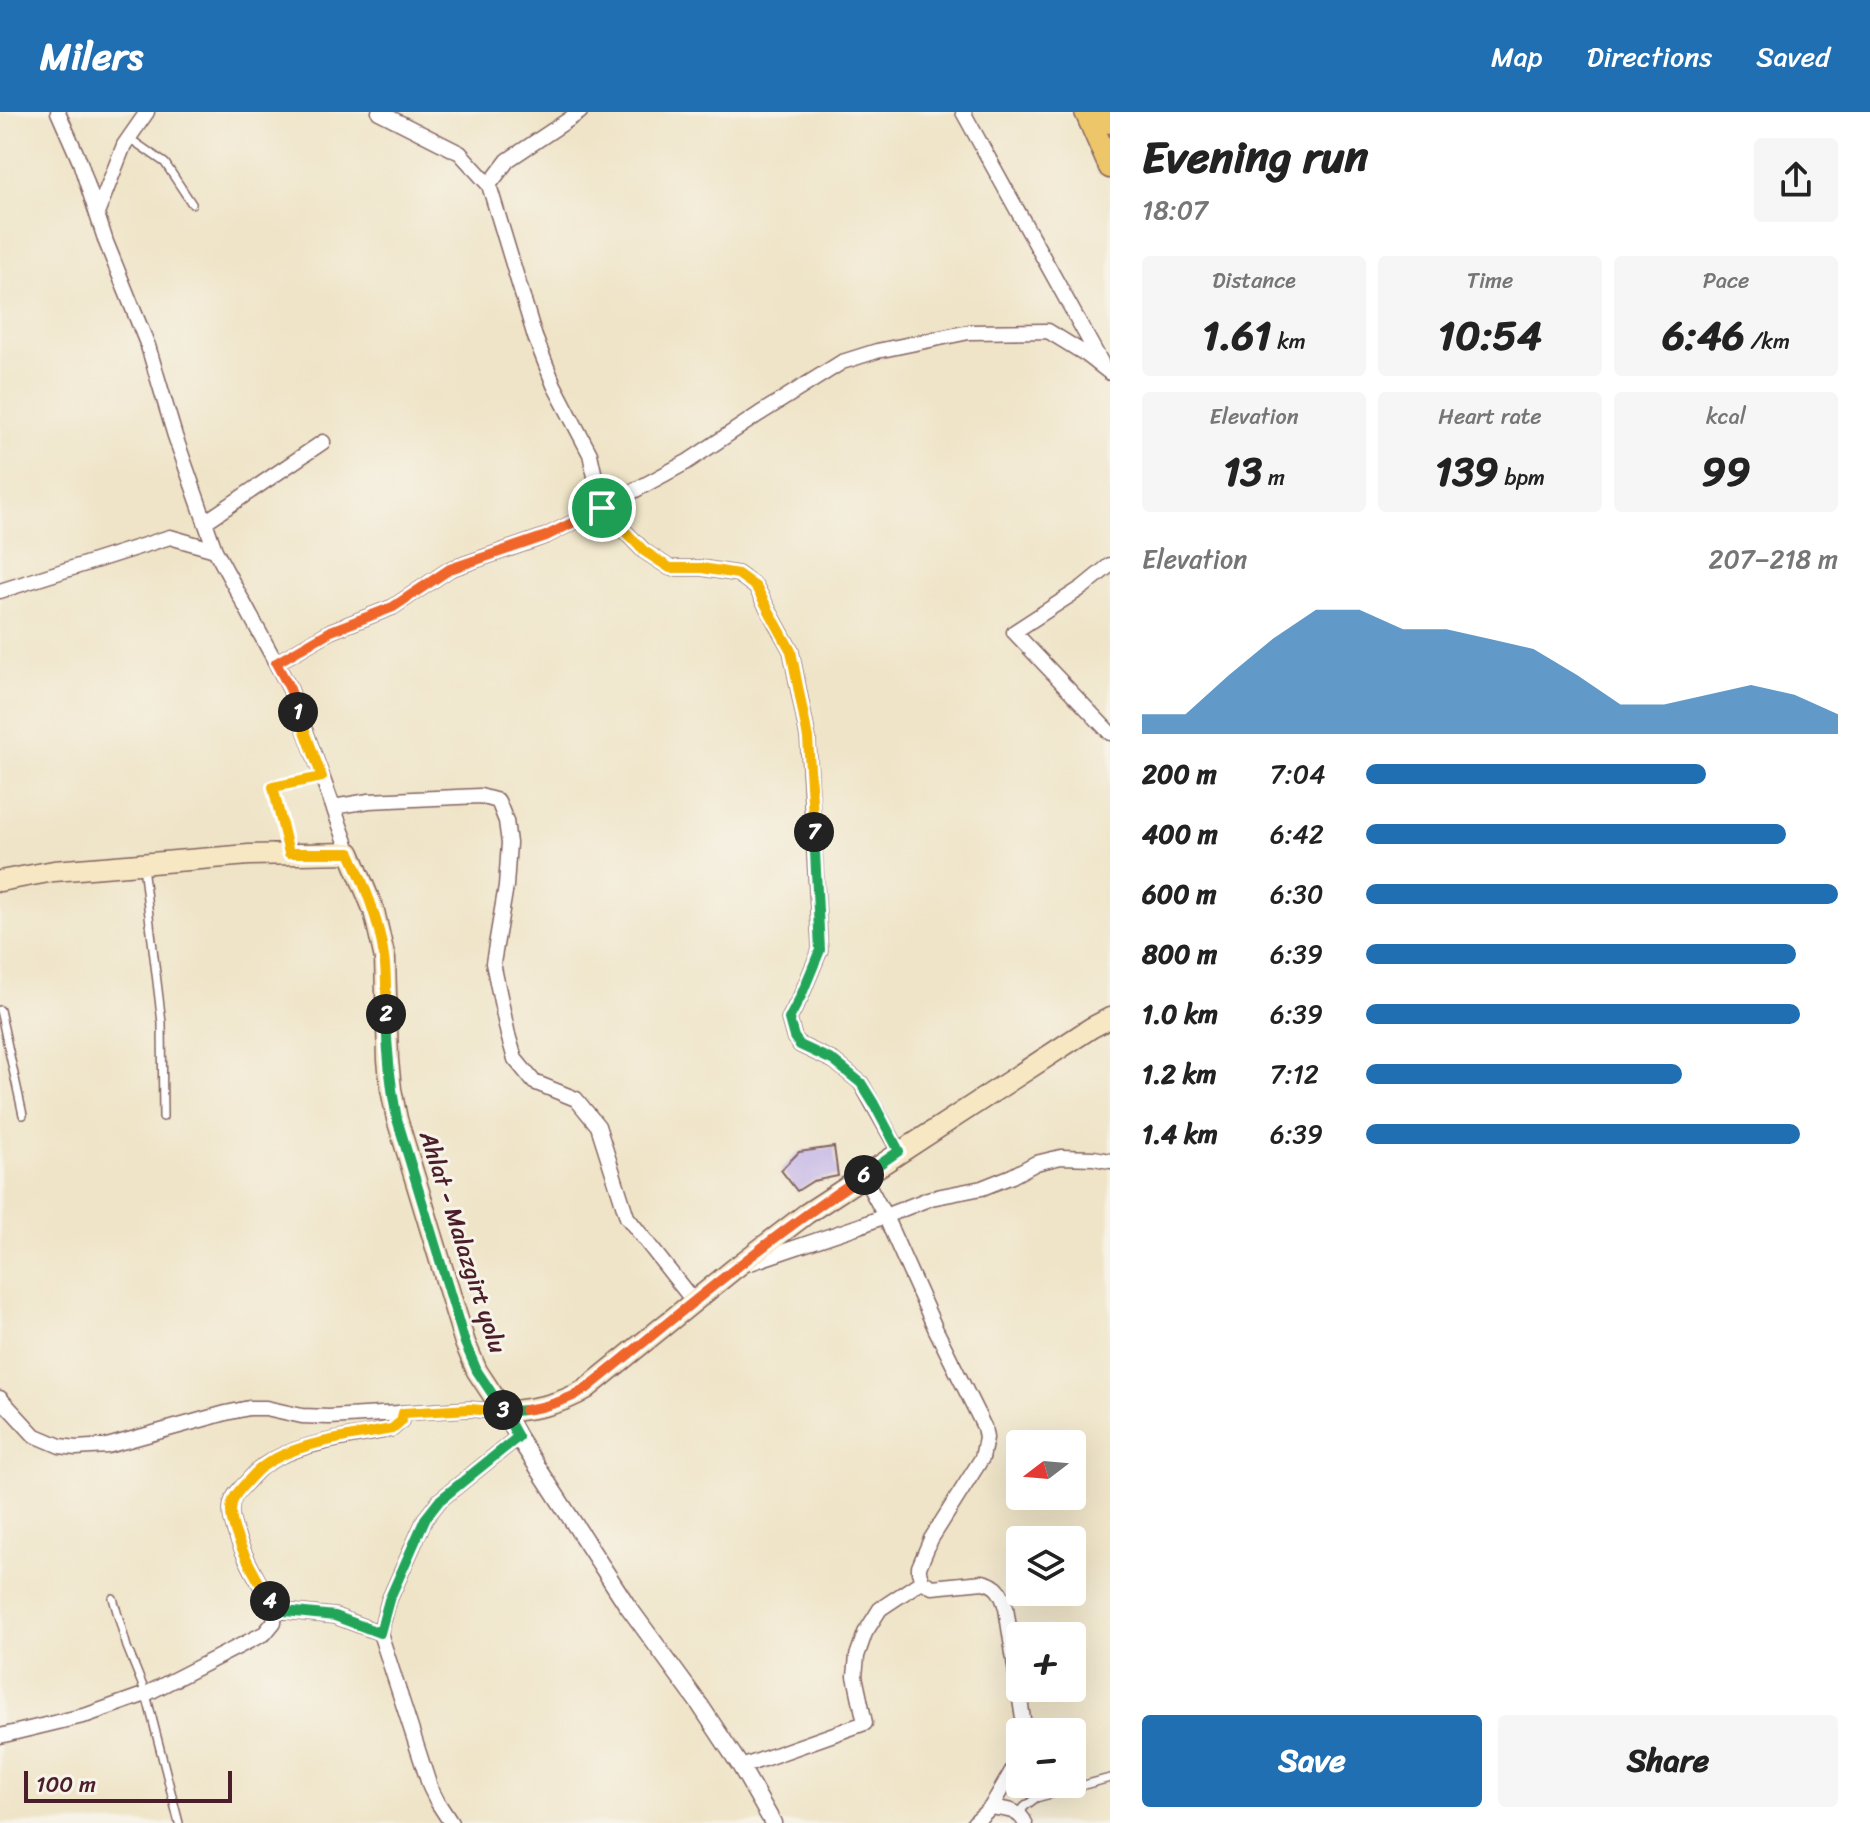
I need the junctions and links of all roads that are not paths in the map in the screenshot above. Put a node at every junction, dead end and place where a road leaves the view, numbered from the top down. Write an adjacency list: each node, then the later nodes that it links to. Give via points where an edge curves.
1 (58, 112): 13 (street)
2 (147, 112): 9 (street)
3 (379, 112): 11 (street, via 460,153)
4 (580, 112): 11 (street, via 508,160)
5 (963, 112): 14 (street)
6 (1086, 112): 10 (main road)
7 (1106, 112): 8 (main road)
8 (1110, 122)
9 (129, 138): 12 (lane, via 165,163); 13 (street)
10 (1110, 167)
11 (489, 185): 16 (street, via 535,337 590,454)
12 (192, 204)
13 (97, 214): 17 (street, via 148,346)
14 (1107, 371): 16 (street, via 1048,331 969,332 877,351 842,362 687,462)
15 (323, 442): 17 (street)
16 (602, 508): 21 (street, via 546,536 450,569 393,607 331,631); 33 (street, via 644,551 670,568 738,574 756,587 791,651 808,738 820,950 789,1019 800,1045 834,1061 861,1083)
17 (205, 522): 18 (street)
18 (215, 550): 20 (street, via 170,537); 21 (street)
19 (1110, 565): 22 (street, via 1014,632)
20 (0, 591)
21 (276, 663): 23 (street)
22 (1110, 733)
23 (322, 777): 24 (street); 25 (lane, via 273,787)
24 (333, 807): 26 (street); 38 (street, via 480,796 498,801 509,843 493,963 515,1059 534,1082 576,1099 598,1126 627,1217)
25 (289, 853): 26 (main road); 27 (main road)
26 (350, 853): 40 (main road, Ahlat - Malazgirt yolu, via 374,911 385,959 388,1060 397,1119 465,1343)
27 (143, 864): 28 (main road); 32 (lane, via 162,1023)
28 (0, 881)
29 (0, 1010): 31 (lane)
30 (1110, 1018): 33 (main road)
31 (23, 1115)
32 (163, 1117)
33 (899, 1151): 35 (main road)
34 (1110, 1161): 36 (street, via 1061,1157 1036,1163 982,1188 931,1198)
35 (863, 1175): 36 (street); 37 (main road)
36 (885, 1216): 37 (street); 43 (street, via 986,1438 982,1458 931,1539 919,1567)
37 (734, 1269): 38 (main road)
38 (694, 1302): 40 (main road, via 571,1398)
39 (0, 1398): 41 (street, via 34,1435 76,1448 107,1446 249,1408 329,1417)
40 (504, 1412): 41 (street); 42 (street)
41 (403, 1413): 45 (street, via 392,1429 318,1444 273,1460 235,1496 231,1519)
42 (518, 1437): 46 (street, via 440,1500 425,1519); 50 (street)
43 (922, 1581): 48 (street, via 932,1587 983,1582 999,1589); 50 (street, via 880,1609 859,1646 855,1676 865,1723)
44 (113, 1598): 47 (lane)
45 (275, 1610): 46 (street, via 335,1616); 47 (street, via 265,1633)
46 (380, 1633): 58 (street, via 430,1787)
47 (146, 1694): 49 (street); 57 (lane)
48 (1023, 1718)
49 (0, 1736)
50 (741, 1767): 59 (street)
51 (1110, 1778): 53 (lane)
52 (1006, 1781): 55 (street)
53 (1086, 1784)
54 (1037, 1798): 56 (lane, via 1029,1802)
55 (991, 1807): 56 (street, via 1014,1811); 60 (street)
56 (1022, 1819)
57 (179, 1823)
58 (451, 1823)
59 (773, 1823)
60 (974, 1823)

